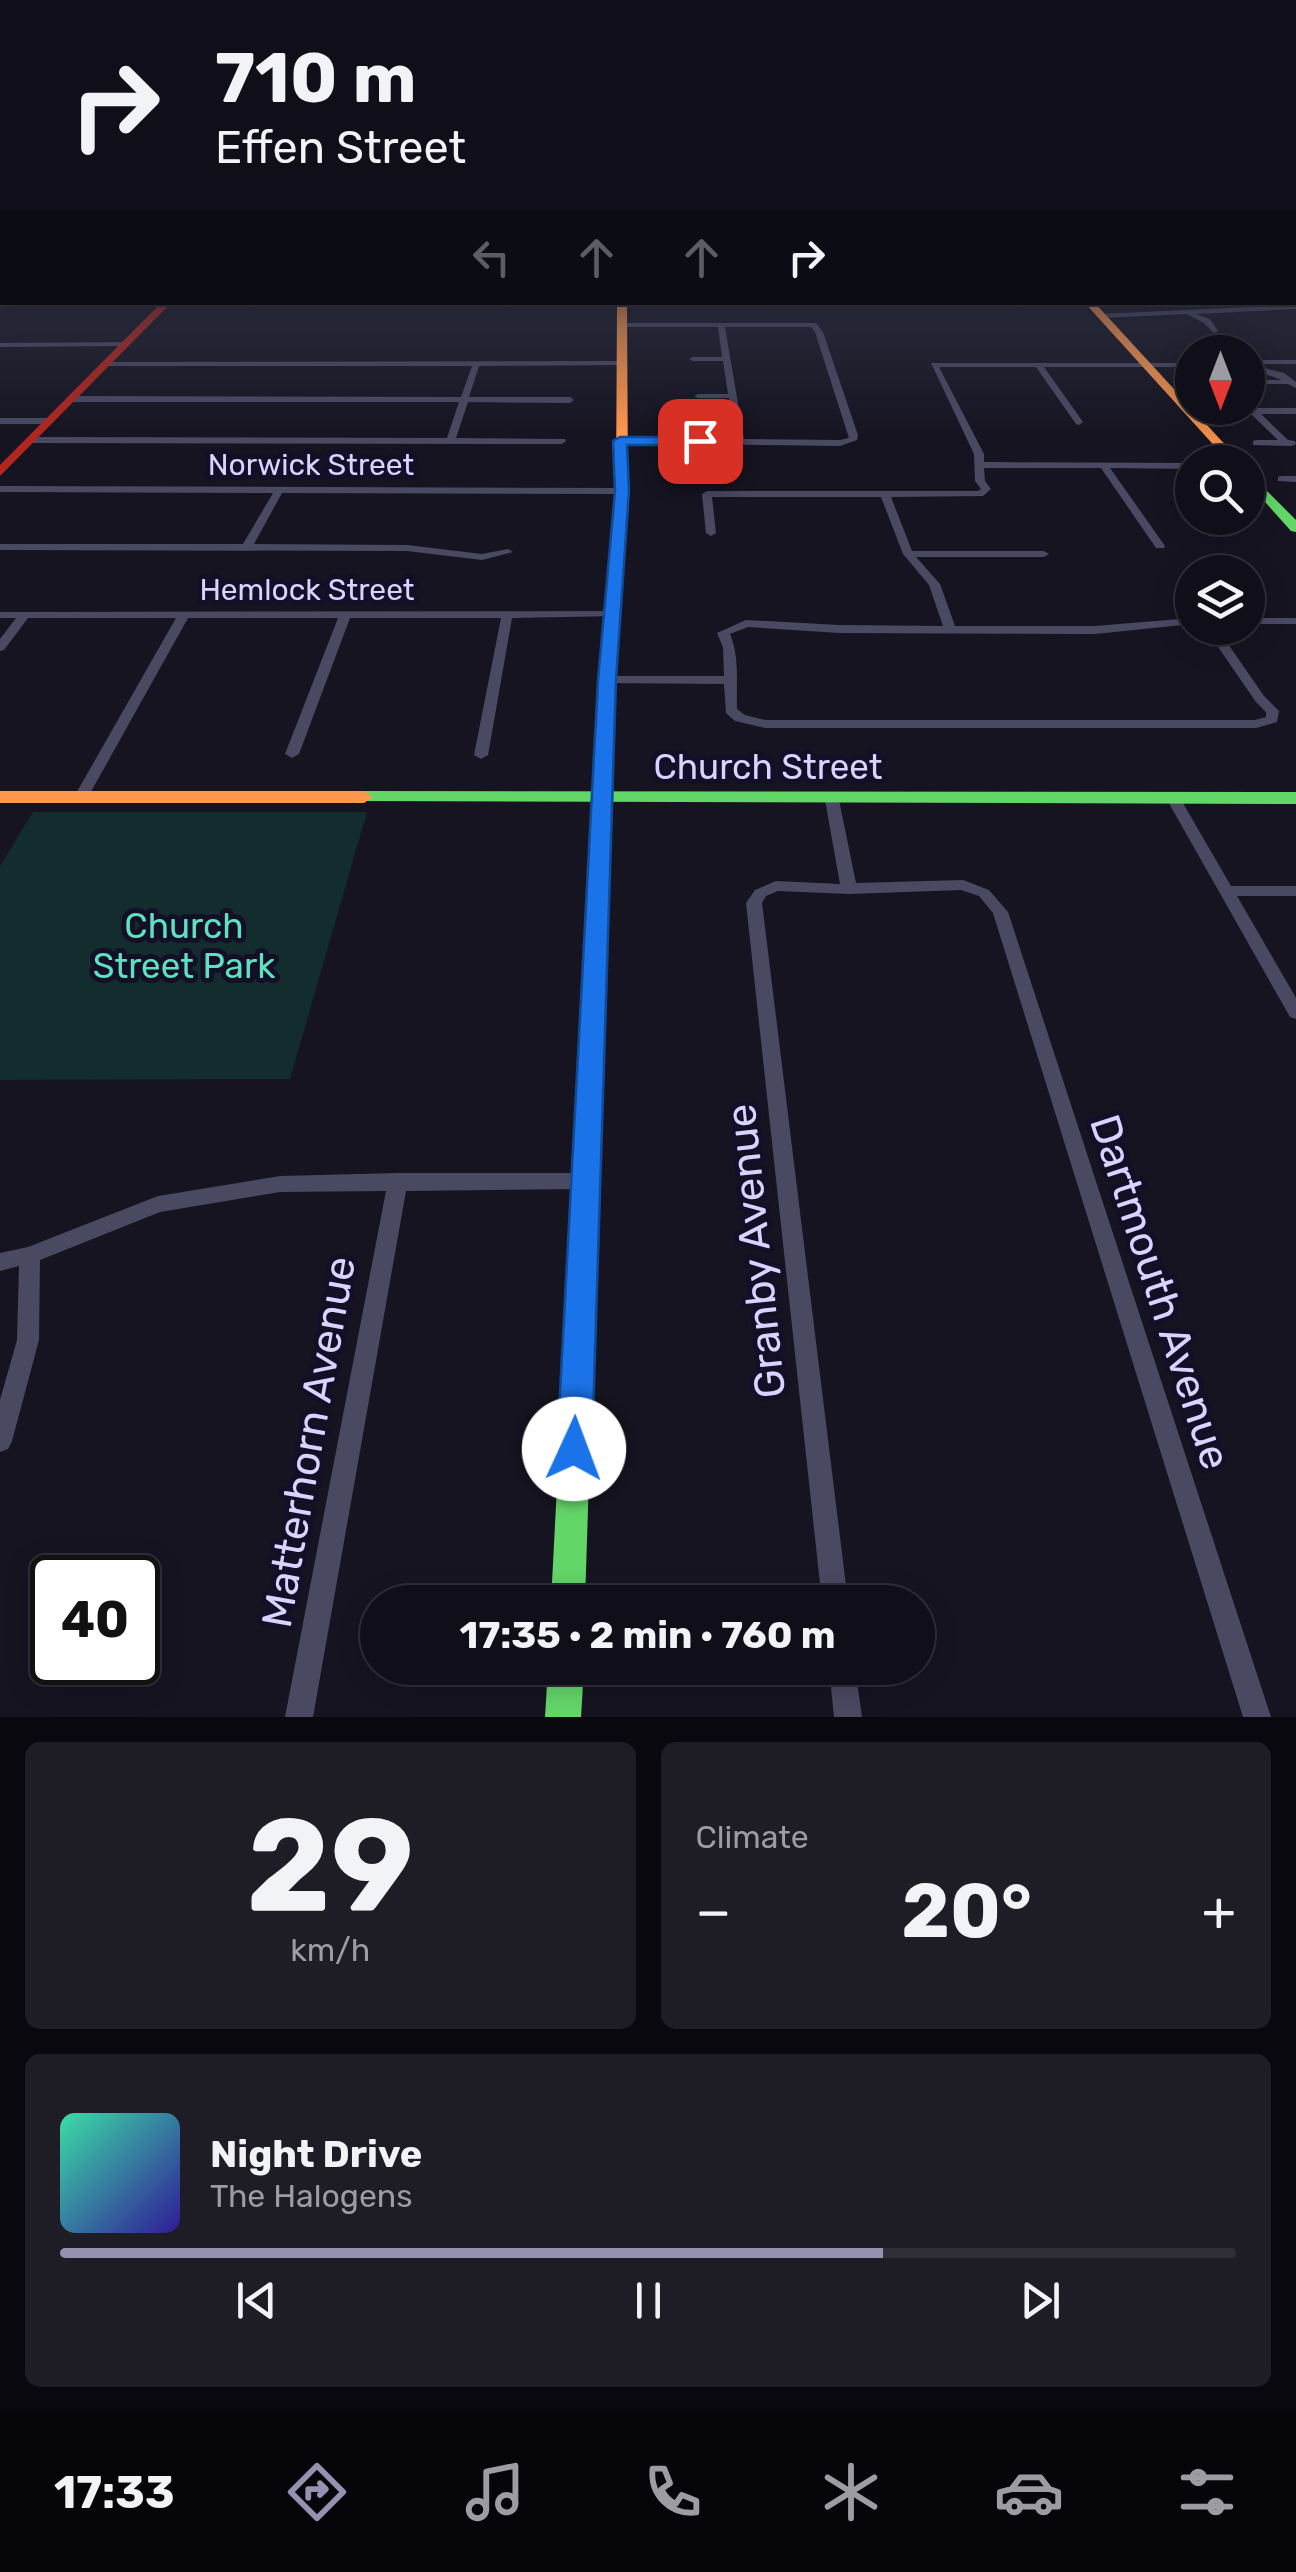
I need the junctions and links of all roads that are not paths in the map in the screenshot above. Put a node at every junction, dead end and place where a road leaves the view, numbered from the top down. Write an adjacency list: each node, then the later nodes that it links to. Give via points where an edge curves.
1 (165, 305): 12 (street)
2 (622, 305): 8 (street)
3 (1280, 306): 4 (street); 6 (street); 7 (street)
4 (1296, 306)
5 (1094, 309): 6 (street); 21 (street)
6 (1190, 314): 10 (street)
7 (1296, 319)
8 (620, 326): 9 (street); 19 (street)
9 (721, 326): 14 (street); 40 (street, via 813,326 854,440)
10 (1214, 331)
11 (0, 344): 12 (street)
12 (126, 344): 17 (street)
13 (693, 359): 14 (street)
14 (728, 360): 27 (street)
15 (1265, 362): 16 (street)
16 (1296, 362)
17 (107, 364): 18 (street); 28 (street)
18 (476, 364): 19 (street); 29 (street)
19 (623, 364): 39 (street)
20 (1038, 364): 21 (street); 36 (street); 45 (street, via 934,365)
21 (1144, 365): 22 (street); 44 (street)
22 (1175, 365)
23 (1265, 370): 25 (street)
24 (1265, 383): 25 (street)
25 (1294, 384)
26 (698, 396): 27 (street)
27 (733, 396): 40 (street)
28 (72, 399): 29 (street); 34 (street)
29 (464, 399): 30 (street); 38 (street)
30 (570, 400)
31 (1265, 411): 32 (street)
32 (1296, 411)
33 (0, 421): 34 (street)
34 (50, 421): 37 (street)
35 (1265, 421): 43 (street)
36 (1079, 422)
37 (31, 440): 38 (street); 48 (street)
38 (451, 441): 41 (street)
39 (620, 441): 40 (street); 53 (street)
40 (740, 441)
41 (562, 442)
42 (1256, 443): 43 (street)
43 (1291, 443)
44 (1219, 445)
45 (981, 465): 46 (street); 54 (street, via 986,489 980,494)
46 (1103, 465): 47 (street); 58 (street)
47 (1175, 466)
48 (0, 472)
49 (1281, 479): 50 (street)
50 (1296, 479)
51 (0, 489): 52 (street, Norwick Street)
52 (279, 490): 53 (street, Norwick Street); 60 (street)
53 (622, 491): 64 (street)
54 (885, 494): 57 (street, via 707,494); 62 (street)
55 (1265, 494): 56 (street)
56 (1296, 528)
57 (711, 532)
58 (1160, 546)
59 (0, 547): 60 (street)
60 (247, 547): 61 (street, via 407,548 482,557)
61 (508, 552)
62 (908, 554): 63 (street); 73 (street, via 934,584)
63 (1044, 554)
64 (614, 614): 67 (street, Hemlock Street); 76 (street)
65 (25, 615): 68 (street, Hemlock Street); 69 (street, Hemlock Street); 75 (street)
66 (346, 615): 67 (street, Hemlock Street); 69 (street, Hemlock Street); 78 (street)
67 (507, 615): 79 (street)
68 (0, 616)
69 (184, 616): 81 (street)
70 (1296, 620): 71 (street)
71 (1265, 621)
72 (1175, 623): 73 (street, via 1094,630)
73 (950, 629): 77 (street, via 746,623 724,633)
74 (1223, 645): 77 (street, via 1273,711 1272,720 765,724 731,710)
75 (0, 647)
76 (607, 680): 77 (street); 84 (street)
77 (732, 680)
78 (292, 754)
79 (481, 755)
80 (0, 796): 81 (street, Church Street)
81 (81, 797): 84 (street, Church Street)
82 (1173, 798): 83 (street, Church Street); 85 (street, Church Street); 87 (street)
83 (1296, 798)
84 (602, 800): 85 (street, Church Street); 91 (street)
85 (832, 800): 86 (street)
86 (849, 889): 96 (street, Granby Avenue, via 776,886 754,903); 102 (street, Dartmouth Avenue, via 963,885 984,893 1000,912)
87 (1224, 891): 88 (street); 89 (street)
88 (1296, 891)
89 (1296, 1013)
90 (398, 1180): 91 (street); 92 (street, via 280,1184 158,1204); 99 (street, Matterhorn Avenue)
91 (585, 1181): 95 (street)
92 (30, 1255): 93 (street); 94 (street, via 28,1340)
93 (0, 1262)
94 (0, 1441)
95 (569, 1585)
96 (833, 1585)
97 (565, 1685): 100 (street)
98 (844, 1685): 101 (street)
99 (299, 1717)
100 (564, 1717)
101 (848, 1717)
102 (1257, 1717)

